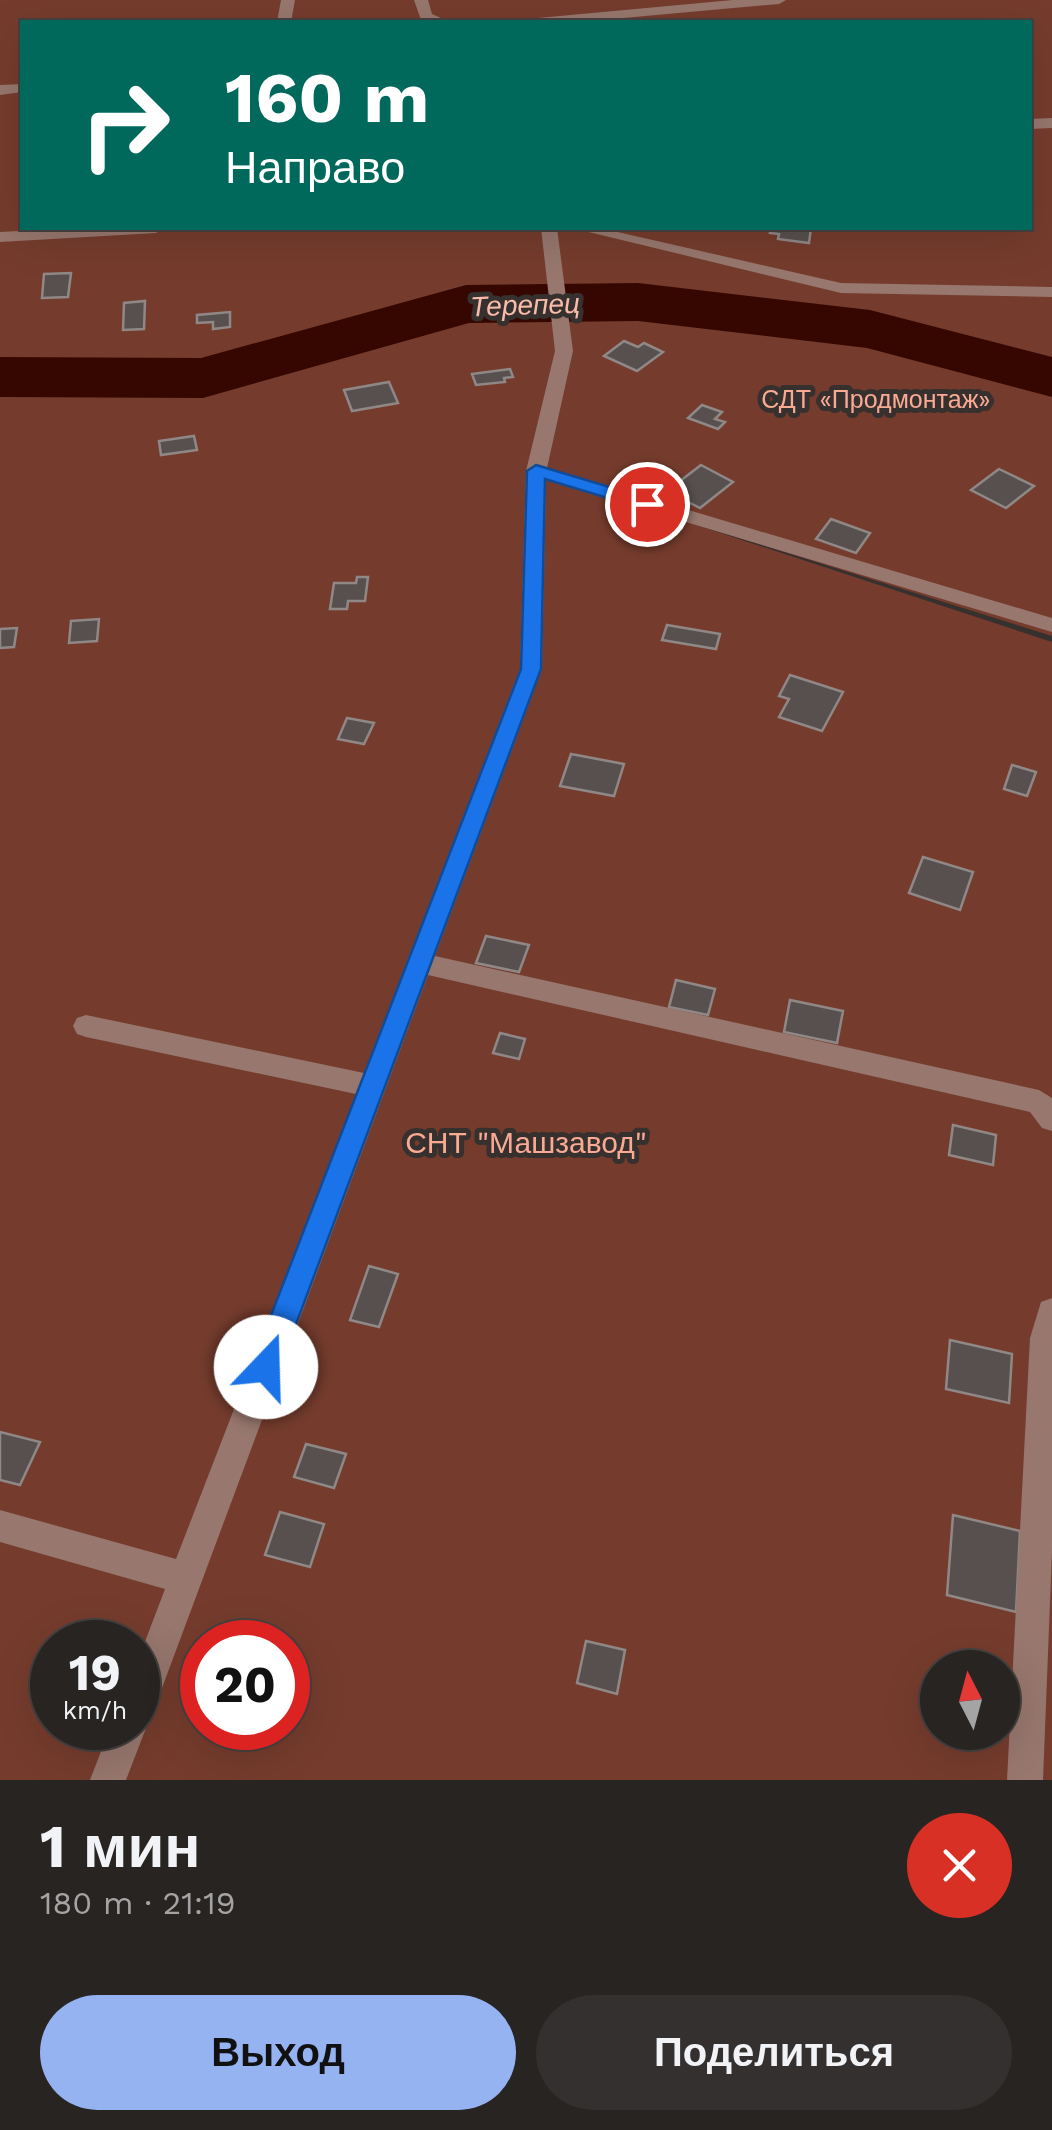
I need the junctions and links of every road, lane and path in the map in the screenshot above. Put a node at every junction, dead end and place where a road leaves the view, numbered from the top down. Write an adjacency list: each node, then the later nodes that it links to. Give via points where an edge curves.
1 (421, 0): 4 (lane, via 426,17)
2 (779, 0): 3 (lane)
3 (689, 4): 5 (lane)
4 (436, 20)
5 (555, 20)
6 (121, 230): 9 (lane)
7 (549, 230): 11 (lane, via 564,351)
8 (589, 230): 10 (lane, via 840,288)
9 (0, 237)
10 (1052, 292)
11 (536, 471): 12 (lane); 13 (lane, via 531,669)
12 (1052, 625)
13 (419, 963): 15 (lane); 16 (lane, via 1039,1102)
14 (86, 1026): 15 (lane)
15 (372, 1086): 19 (lane)
16 (1052, 1119)
17 (1052, 1312): 23 (lane, via 1045,1338)
18 (0, 1526): 19 (lane)
19 (185, 1578): 20 (lane)
20 (160, 1645)
21 (120, 1750): 22 (lane)
22 (108, 1780)
23 (1026, 1780)

